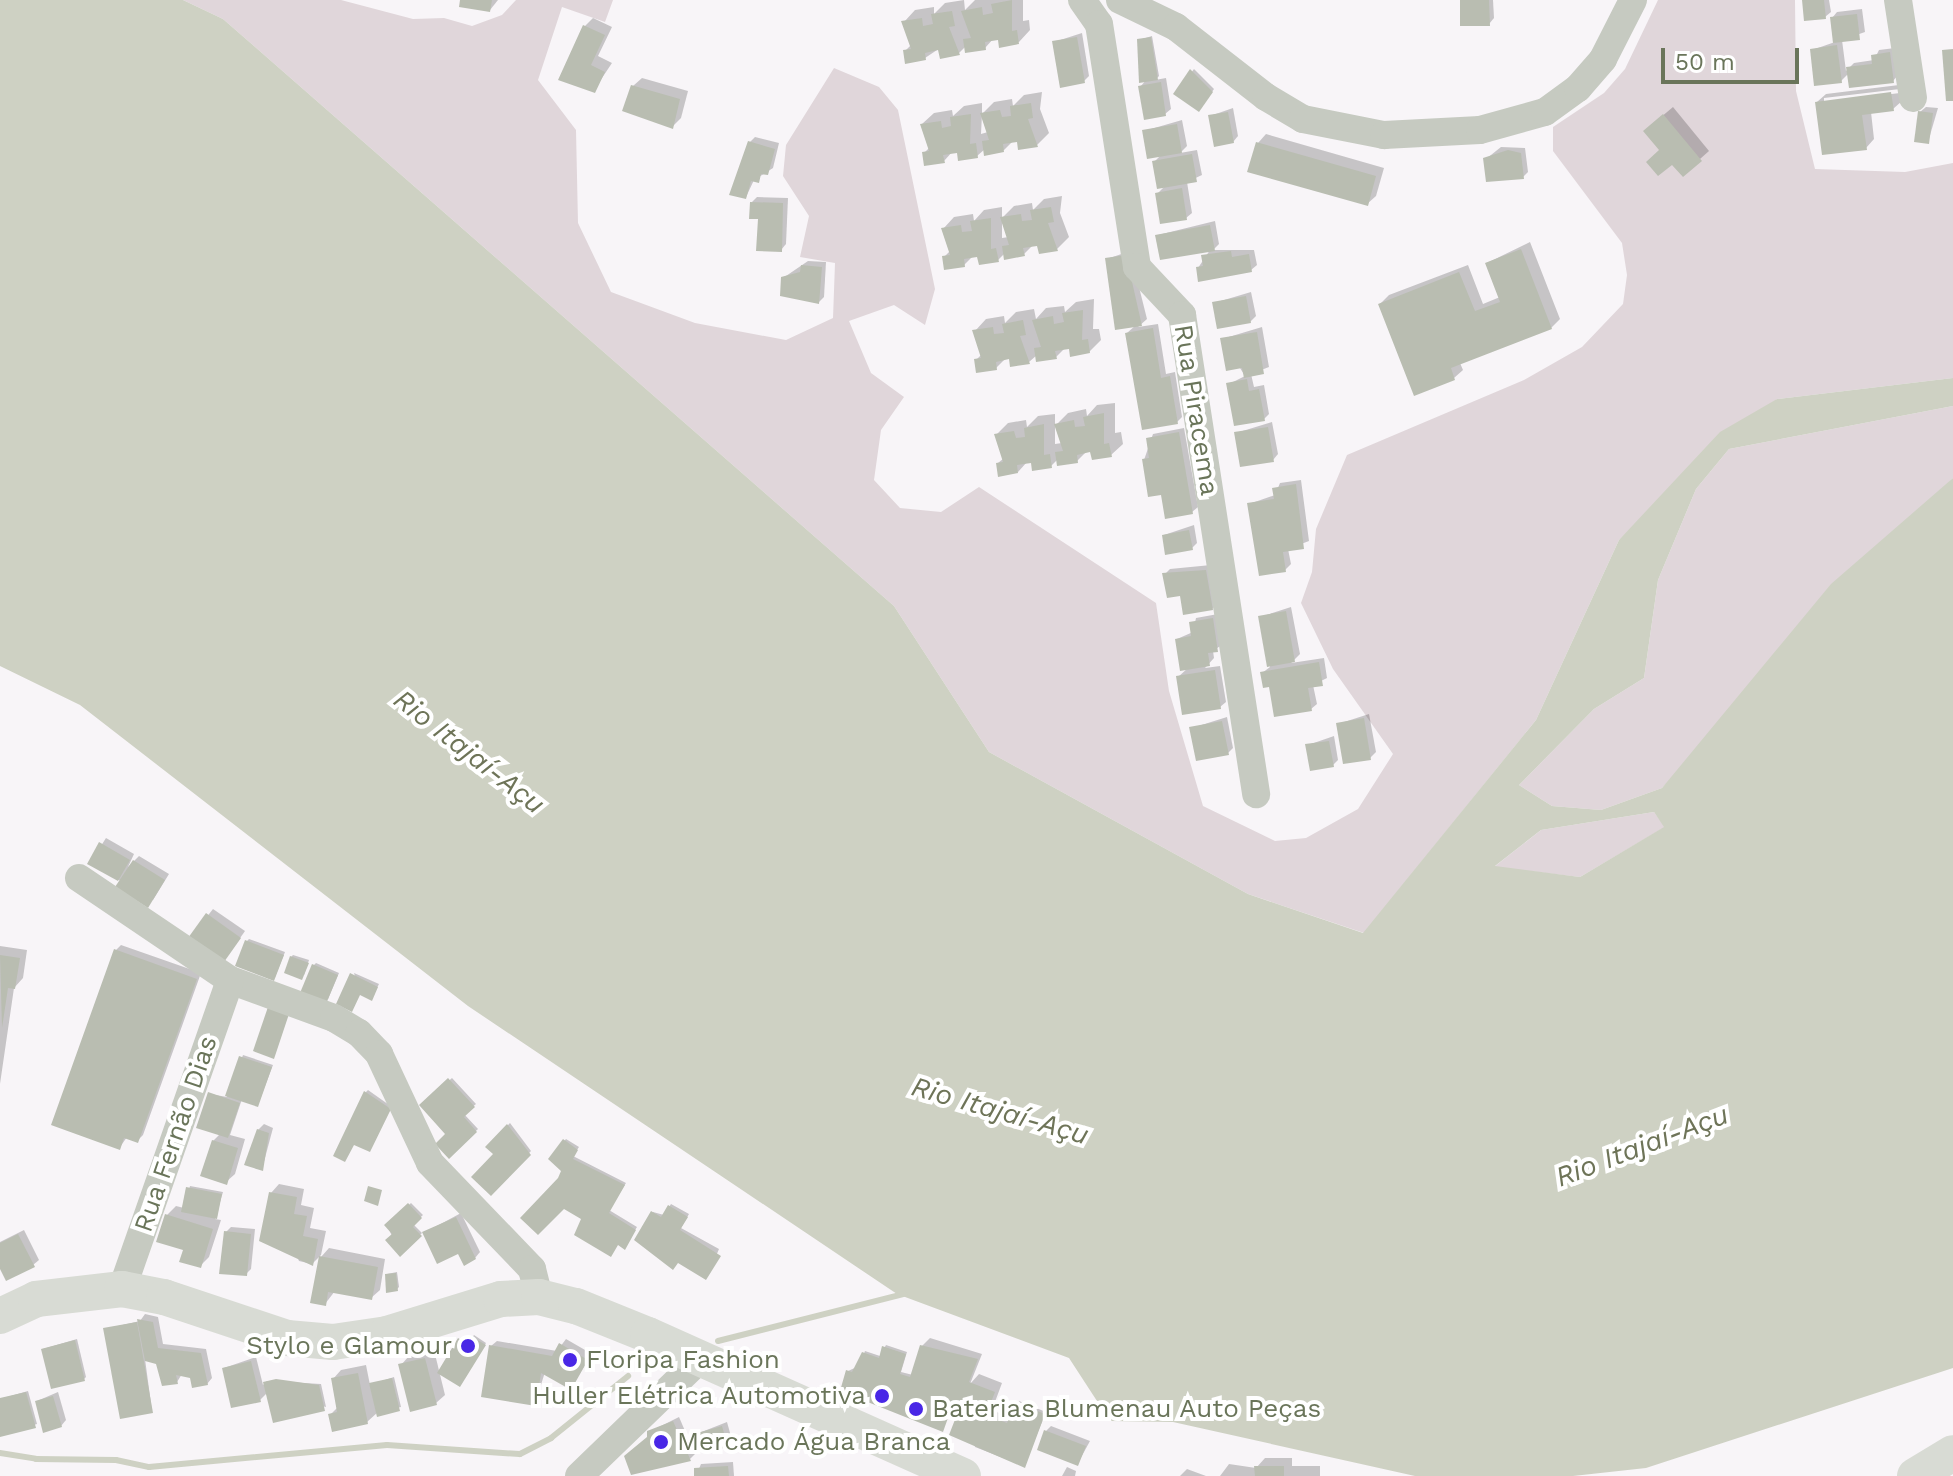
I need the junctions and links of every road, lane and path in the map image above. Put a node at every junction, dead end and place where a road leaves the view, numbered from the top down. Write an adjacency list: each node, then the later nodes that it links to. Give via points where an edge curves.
1 (1082, 0): 6 (street, Rua Piracema, via 1099,24 1137,267 1182,315)
2 (1120, 0): 3 (street, via 1176,27 1303,119 1343,130 1404,135 1480,130 1545,112 1578,88 1603,59)
3 (1633, 0)
4 (1898, 0): 5 (street)
5 (1913, 98)
6 (1256, 794)
7 (79, 878): 8 (street)
8 (230, 980): 9 (street, Rua Fernão Dias); 10 (street, via 334,1018 359,1033 379,1054 430,1163 532,1269)
9 (122, 1289): 10 (main road, via 164,1297 287,1338 333,1342 387,1334 501,1299); 11 (main road, via 36,1299)
10 (539, 1297): 12 (main road, via 576,1306)
11 (0, 1316)
12 (701, 1358): 14 (street); 15 (main road)
13 (1953, 1453): 16 (main road)
14 (579, 1476)
15 (963, 1476)
16 (1915, 1476)

